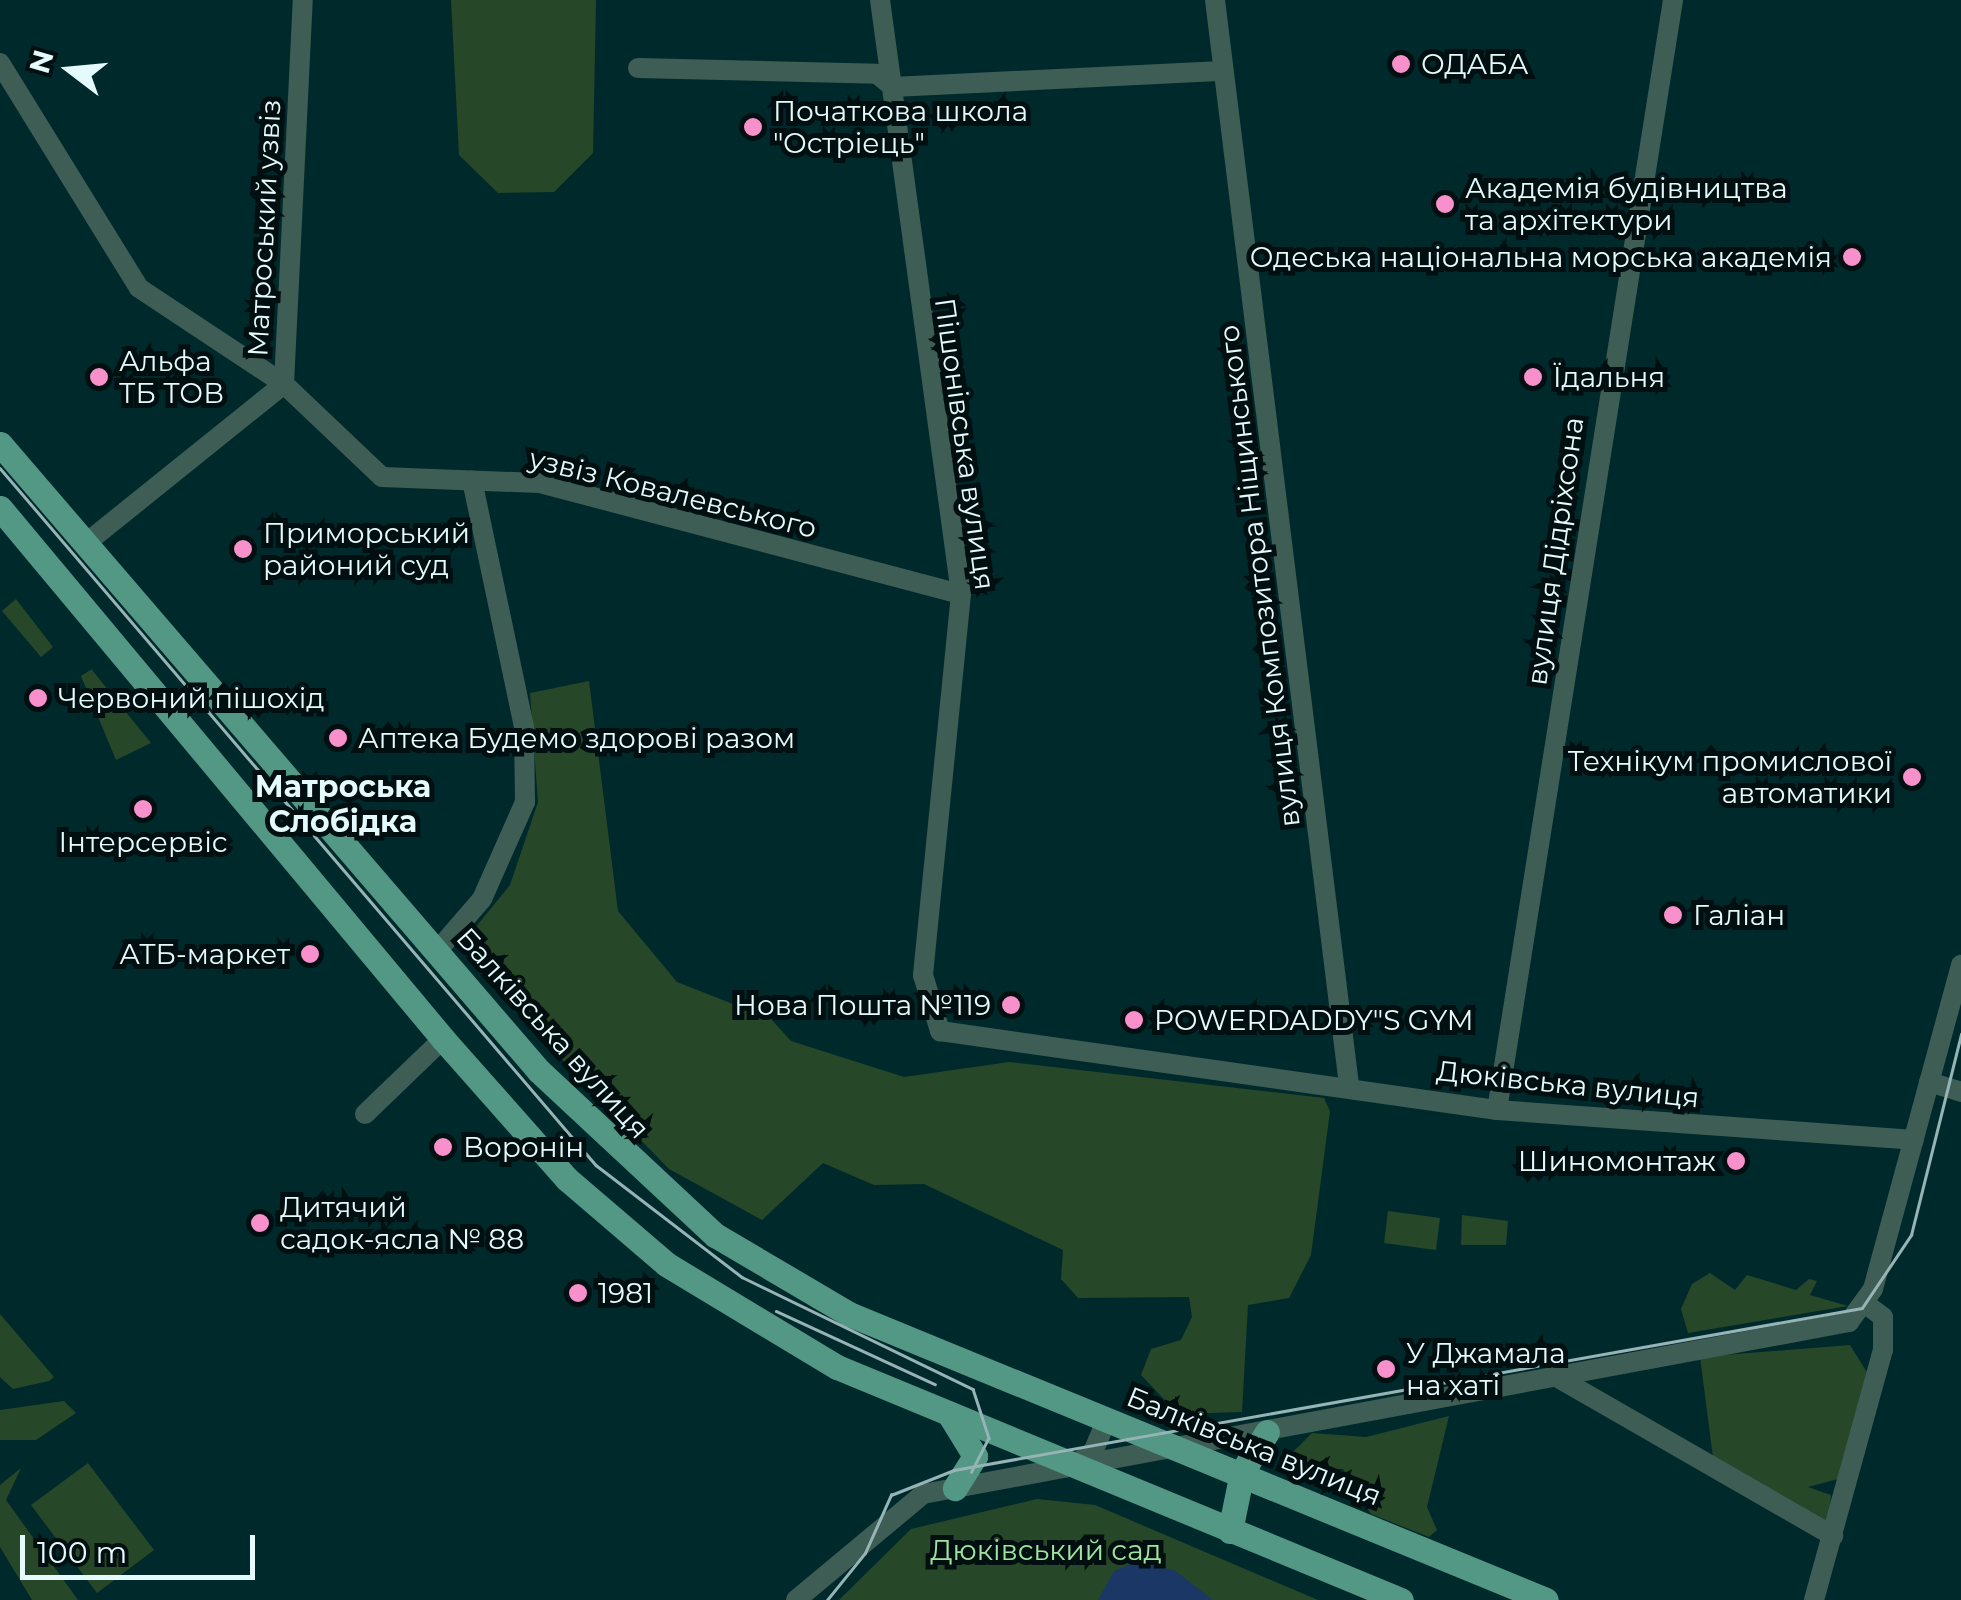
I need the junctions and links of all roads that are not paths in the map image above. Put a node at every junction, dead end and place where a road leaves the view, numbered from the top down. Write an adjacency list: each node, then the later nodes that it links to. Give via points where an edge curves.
1 (303, 0): 9 (street, Матроський узвіз)
2 (880, 0): 8 (street, Пішонівська вулиця)
3 (1214, 0): 7 (street, вулиця Композитора Ніщинського)
4 (1673, 0): 22 (street, вулиця Дідріхсона)
5 (0, 62): 9 (street, узвіз Ковалевського, via 139,288)
6 (638, 68): 8 (street, via 876,74)
7 (1223, 71): 8 (street); 20 (street, вулиця Композитора Ніщинського)
8 (893, 87): 14 (street, Пішонівська вулиця)
9 (284, 384): 11 (street, узвіз Ковалевського, via 382,476); 13 (street, Матроський узвіз)
10 (0, 444): 13 (main road, Балківська вулиця)
11 (472, 480): 14 (street, узвіз Ковалевського, via 540,482); 15 (street, via 524,727 525,802 482,899)
12 (0, 508): 18 (main road)
13 (85, 544): 15 (main road, Балківська вулиця)
14 (961, 594): 17 (street, Пішонівська вулиця, via 924,975)
15 (438, 950): 28 (main road, Балківська вулиця, via 539,1071 715,1235 849,1314)
16 (1961, 965): 19 (street)
17 (932, 1014): 20 (street, Дюківська вулиця, via 940,1031 962,1040)
18 (443, 1039): 23 (street); 27 (main road, via 567,1179 666,1264 837,1367)
19 (1930, 1082): 21 (street); 24 (street)
20 (1348, 1085): 22 (street, Дюківська вулиця)
21 (1961, 1092)
22 (1497, 1110): 24 (street, Дюківська вулиця)
23 (365, 1114)
24 (1914, 1140): 25 (street)
25 (1867, 1305): 26 (street, via 1832,1330); 35 (street, via 1886,1330)
26 (1555, 1376): 29 (street); 35 (street)
27 (944, 1410): 31 (main road); 33 (main road, via 970,1436 975,1456)
28 (1107, 1419): 30 (main road, Балківська вулиця); 31 (street, via 1093,1452)
29 (1266, 1432): 30 (street); 32 (main road)
30 (1187, 1449): 31 (street); 32 (main road, Балківська вулиця)
31 (1073, 1466): 33 (street); 34 (main road)
32 (1242, 1472): 34 (main road); 38 (main road, Балківська вулиця)
33 (955, 1488): 36 (street, via 904,1504)
34 (1230, 1531): 37 (main road)
35 (1833, 1536): 39 (street)
36 (796, 1600)
37 (1401, 1600)
38 (1546, 1600)
39 (1814, 1600)

